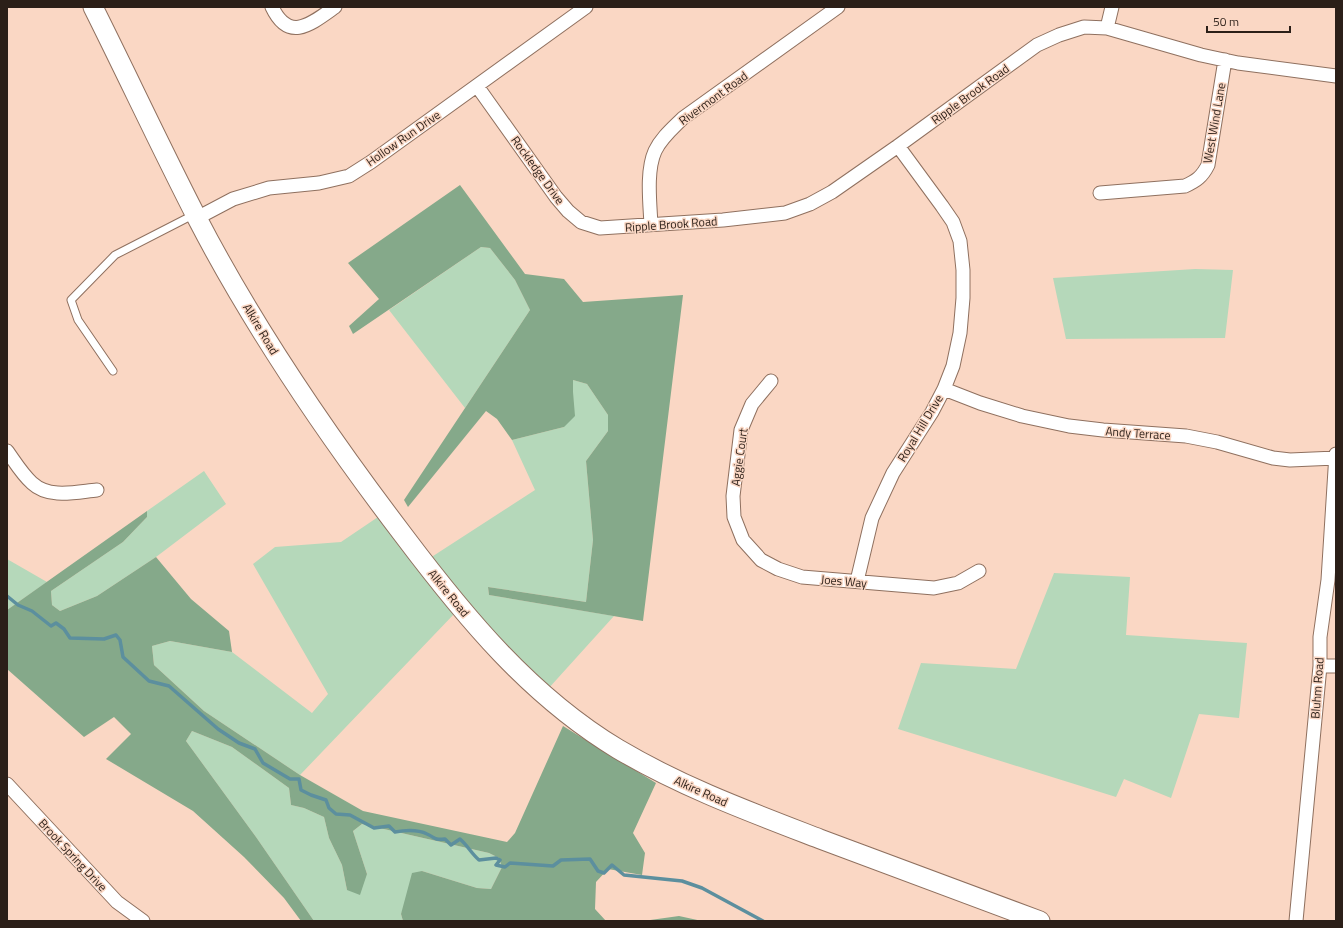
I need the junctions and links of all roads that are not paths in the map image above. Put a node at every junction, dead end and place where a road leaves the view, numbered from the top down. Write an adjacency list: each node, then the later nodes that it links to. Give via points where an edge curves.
1 (93, 7): 13 (main road, Alkire Road)
2 (272, 7): 3 (street, via 280,21 288,27 301,27 314,22)
3 (335, 7)
4 (586, 7): 10 (street, Hollow Run Drive)
5 (838, 7): 14 (street, Rivermont Road, via 683,118 668,133 652,159 649,194)
6 (1112, 7): 7 (street)
7 (1107, 28): 8 (street, Ripple Brook Road, via 1201,56); 11 (street, Ripple Brook Road, via 1084,27 1037,45)
8 (1225, 60): 9 (street, Ripple Brook Road); 12 (street, West Wind Lane, via 1208,166 1200,178 1185,186)
9 (1336, 76)
10 (477, 86): 13 (street, Hollow Run Drive, via 349,176 319,183 269,188 234,199); 15 (street, Rockledge Drive, via 568,211 584,224)
11 (898, 146): 14 (street, Ripple Brook Road, via 832,192 785,214); 18 (street, Royal Hill Drive, via 942,206 960,241 963,298 960,333 953,366)
12 (1100, 193)
13 (196, 216): 16 (lane, via 115,255 70,300 78,320); 31 (main road, Alkire Road, via 291,378 380,505 468,616 509,662 550,700 619,749 697,790)
14 (651, 225): 15 (street, Ripple Brook Road)
15 (616, 228)
16 (113, 371)
17 (771, 381): 23 (street, Aggie Court, via 752,404 741,430 733,496)
18 (944, 389): 21 (street, Andy Terrace, via 1022,416 1069,426 1186,436 1284,460); 25 (street, Royal Hill Drive, via 893,473 872,518)
19 (7, 451): 22 (street, via 26,478 42,490 61,494)
20 (1336, 454): 21 (street, Bluhm Road)
21 (1336, 458): 26 (street, Bluhm Road, via 1328,580 1320,637)
22 (97, 490)
23 (734, 517): 25 (street, Joes Way, via 750,550 761,560 778,569 802,577)
24 (979, 572): 25 (street, Joes Way, via 958,583 934,588)
25 (857, 581)
26 (1320, 666): 27 (street); 32 (street, Bluhm Road)
27 (1336, 666)
28 (7, 784): 29 (street, Brook Spring Drive)
29 (12, 798): 30 (street, Brook Spring Drive, via 117,902)
30 (143, 921)
31 (1040, 921)
32 (1296, 921)

